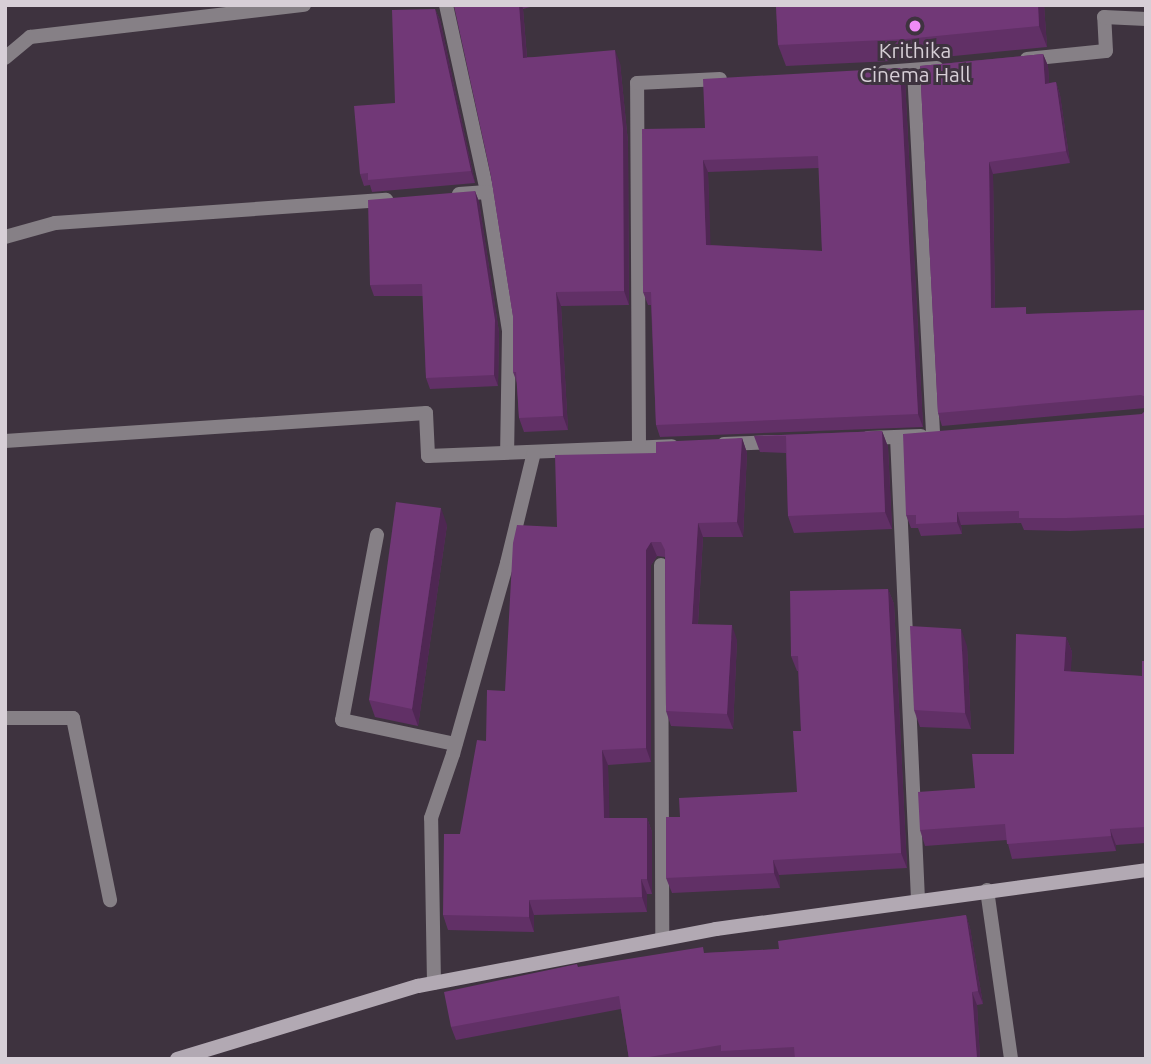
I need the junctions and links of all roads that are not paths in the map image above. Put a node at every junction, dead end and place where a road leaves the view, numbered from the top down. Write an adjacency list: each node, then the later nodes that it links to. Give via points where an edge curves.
1 (304, 5): 4 (street, via 30,37)
2 (446, 5): 10 (street)
3 (1146, 19): 5 (street, via 1104,17 1106,51)
4 (5, 58)
5 (1010, 61)
6 (956, 66): 7 (street)
7 (914, 70): 8 (street); 14 (street, via 940,435)
8 (873, 72)
9 (734, 79): 18 (street, via 637,83)
10 (487, 192): 11 (street); 19 (street, via 509,331)
11 (446, 195)
12 (406, 198): 13 (street, via 55,223)
13 (5, 237)
14 (897, 437): 15 (street); 28 (street)
15 (856, 439)
16 (5, 441): 19 (street, via 426,413 428,456)
17 (788, 441): 18 (street)
18 (639, 447): 20 (street)
19 (507, 452): 20 (street)
20 (534, 452): 24 (street)
21 (377, 535): 24 (street, via 342,720)
22 (661, 565): 29 (street)
23 (5, 718): 27 (street, via 73,718)
24 (455, 744): 30 (street, via 431,818)
25 (1146, 870): 26 (street)
26 (987, 890): 28 (street); 32 (street)
27 (110, 900)
28 (918, 900): 29 (street)
29 (662, 939): 30 (street)
30 (433, 983): 31 (street)
31 (177, 1059)
32 (1011, 1059)

